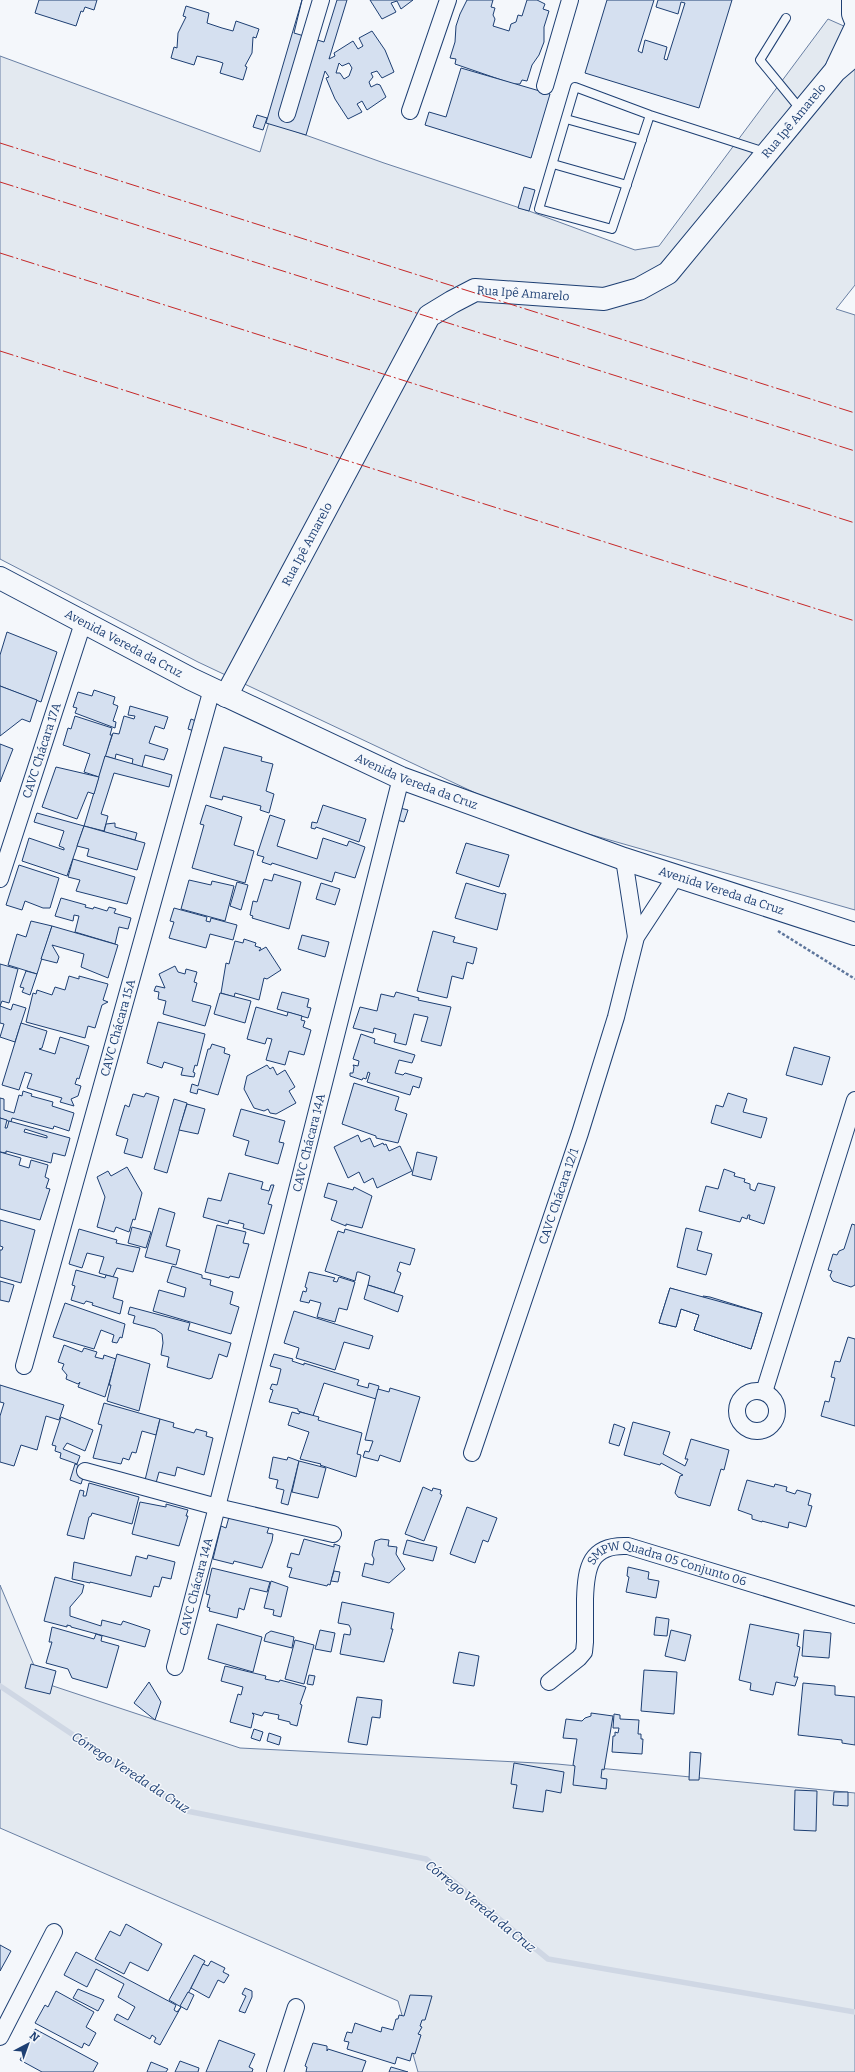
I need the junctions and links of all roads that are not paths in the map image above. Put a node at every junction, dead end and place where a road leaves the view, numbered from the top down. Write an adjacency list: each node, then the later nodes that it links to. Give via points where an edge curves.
1 (321, 0): 13 (street)
2 (448, 0): 12 (street)
3 (570, 0): 10 (street)
4 (853, 0): 6 (street)
5 (786, 18): 11 (lane, via 760,60)
6 (855, 19)
7 (855, 29): 9 (street, Rua Ipê Amarelo)
8 (855, 54): 9 (street, Rua Ipê Amarelo)
9 (835, 71): 11 (street, Rua Ipê Amarelo)
10 (545, 86)
11 (802, 110): 17 (street, Rua Ipê Amarelo)
12 (410, 111)
13 (288, 114)
14 (650, 115): 15 (lane, via 575,87); 16 (lane); 17 (lane)
15 (566, 119): 16 (lane); 18 (lane)
16 (642, 140): 19 (lane)
17 (766, 153): 22 (street, Rua Ipê Amarelo, via 668,273 639,288 604,299 475,290 429,316)
18 (553, 164): 19 (lane); 19 (lane, via 539,209 612,229)
19 (627, 185)
20 (0, 578): 21 (street, Avenida Vereda da Cruz)
21 (83, 623): 23 (street, Avenida Vereda da Cruz); 29 (street, CAVC Chácara 17A)
22 (242, 667): 23 (street, via 227,673); 24 (street, Rua Ipê Amarelo); 25 (street, via 244,694)
23 (191, 679): 24 (street, Avenida Vereda da Cruz)
24 (219, 693): 25 (street, Avenida Vereda da Cruz); 33 (street, CAVC Chácara 15A)
25 (256, 711): 26 (street, Avenida Vereda da Cruz)
26 (401, 778): 27 (street, Avenida Vereda da Cruz); 37 (street, CAVC Chácara 14A)
27 (624, 859): 28 (street, Avenida Vereda da Cruz); 31 (street, CAVC Chácara 12/1)
28 (676, 876): 30 (street, Avenida Vereda da Cruz); 31 (street, CAVC Chácara 12/1)
29 (0, 878)
30 (855, 934)
31 (636, 937): 35 (street, CAVC Chácara 12/1, via 616,1017 580,1134)
32 (855, 1100): 34 (street)
33 (24, 1366)
34 (764, 1392): 34 (street, via 777,1407 775,1421 764,1430 749,1434 740,1421 738,1408 744,1396 750,1392)
35 (472, 1453)
36 (85, 1471): 37 (street)
37 (217, 1507): 38 (street); 40 (street, CAVC Chácara 14A)
38 (333, 1534)
39 (855, 1615): 41 (street, SMPW Quadra 05 Conjunto 06, via 635,1548 614,1546 595,1555 590,1562 586,1578 584,1652)
40 (175, 1667)
41 (549, 1682)
42 (54, 1932): 44 (street)
43 (296, 2007): 45 (street)
44 (0, 2037)
45 (275, 2072)

